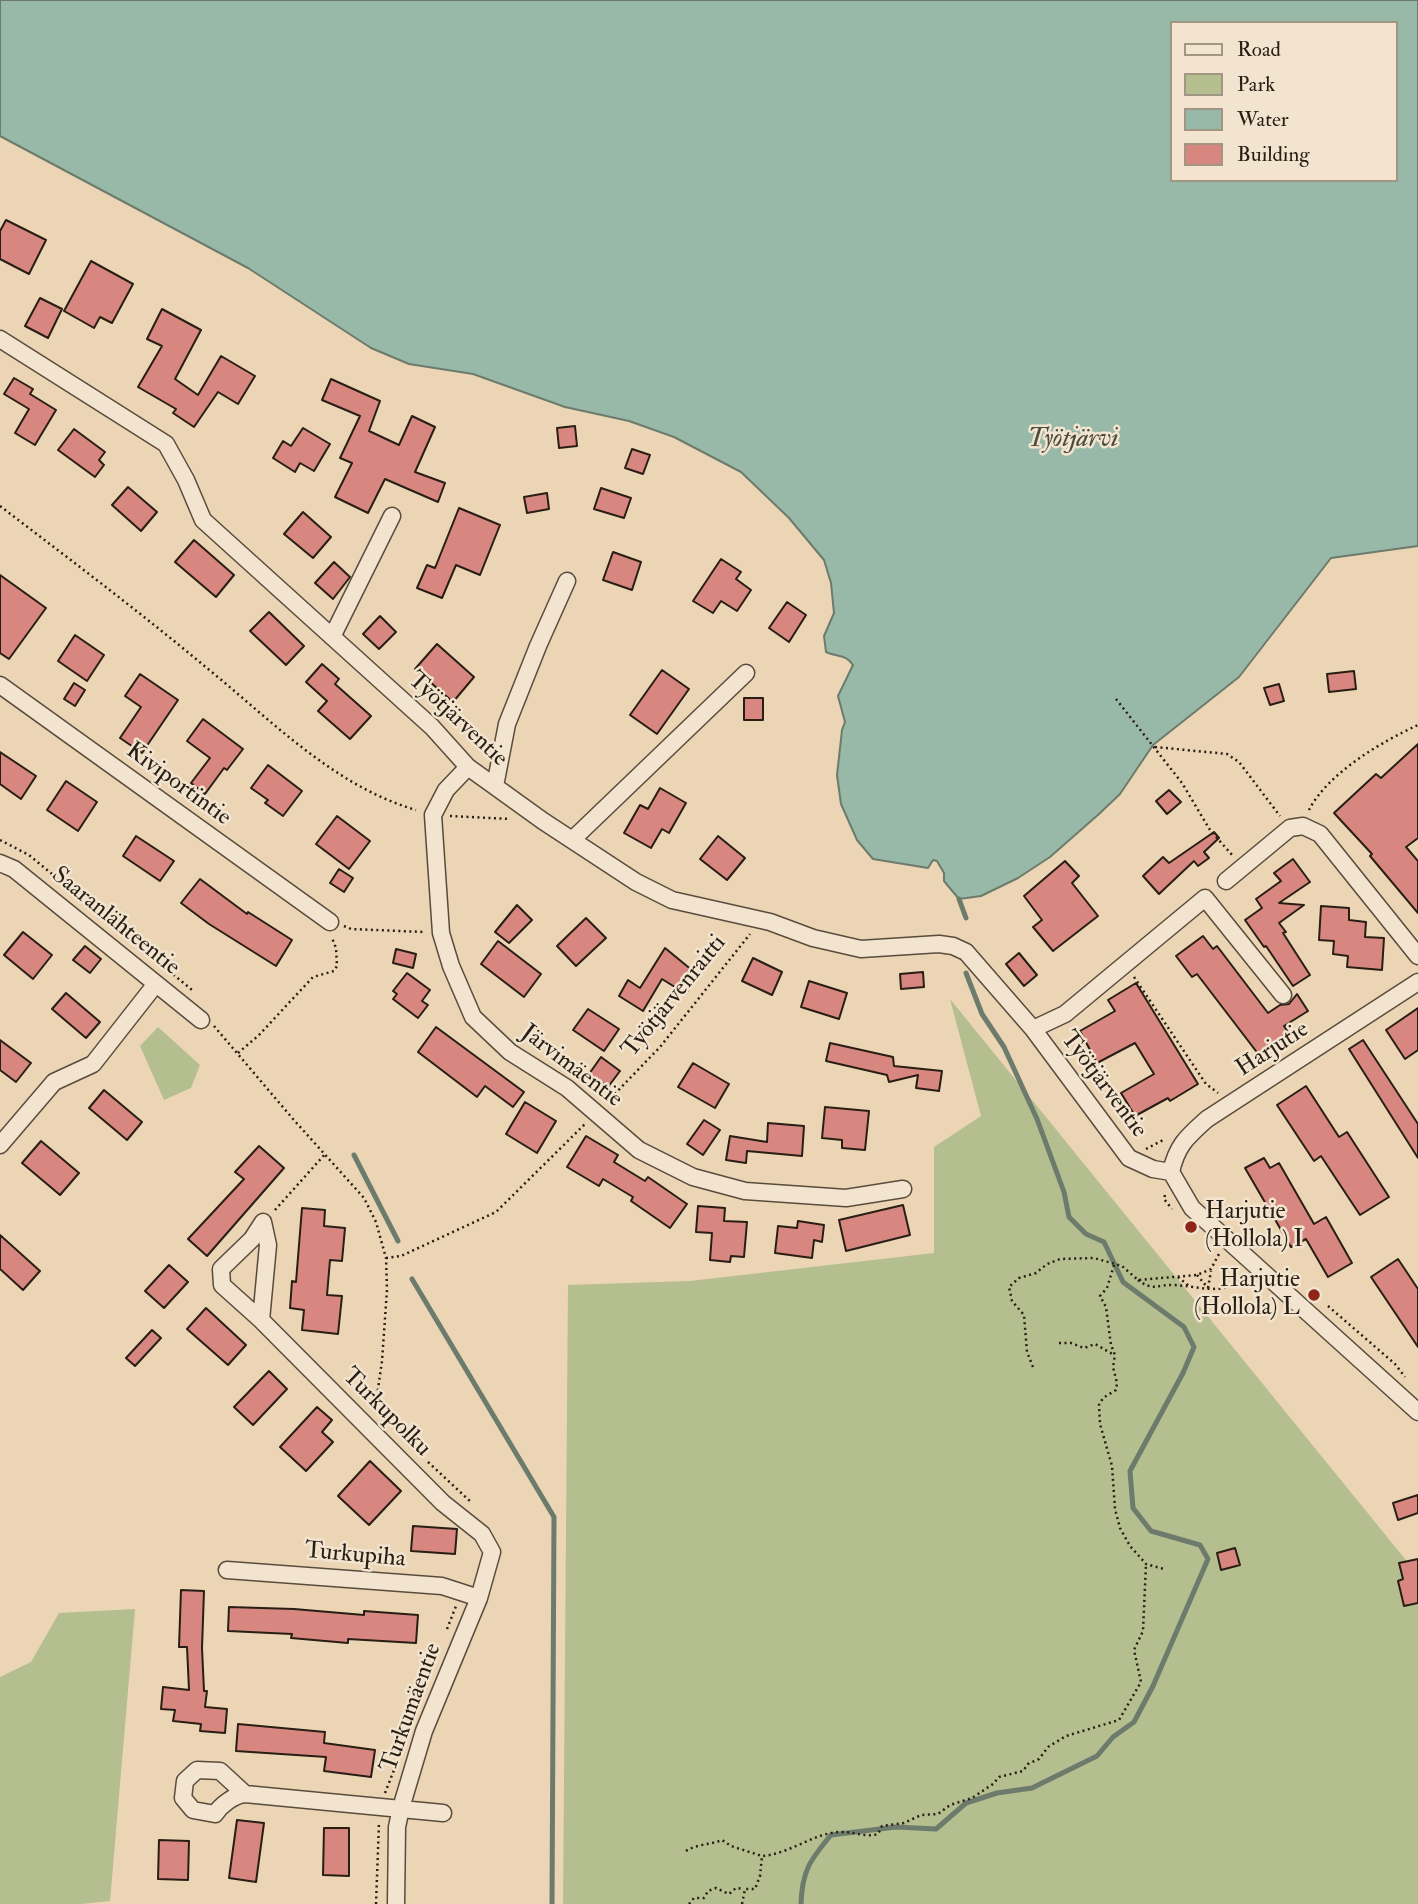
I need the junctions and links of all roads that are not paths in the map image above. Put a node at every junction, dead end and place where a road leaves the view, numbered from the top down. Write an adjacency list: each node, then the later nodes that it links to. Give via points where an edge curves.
1 (0, 339): 4 (street, Työtjärventie, via 166,444 203,520)
2 (393, 516): 4 (street)
3 (567, 581): 8 (street, via 507,723)
4 (332, 637): 7 (street, Työtjärventie, via 432,727)
5 (746, 673): 9 (street)
6 (0, 685): 12 (street, Kiviportintie)
7 (468, 767): 8 (street, Työtjärventie); 21 (street, Järvimäentie, via 446,790 433,815 442,933 473,1017 509,1052 567,1088 639,1150 693,1177 744,1191 846,1198)
8 (495, 786): 9 (street, Työtjärventie)
9 (572, 840): 18 (street, Työtjärventie, via 671,900 770,922 860,949 953,946 965,953)
10 (0, 863): 15 (street, Saaranlähteentie, via 14,869)
11 (1226, 881): 13 (street, via 1296,827 1320,834)
12 (330, 922)
13 (1418, 956)
14 (1418, 982): 20 (street, Harjutie, via 1208,1119 1175,1153)
15 (155, 985): 17 (street, Saaranlähteentie); 19 (street, via 93,1064 54,1082)
16 (1283, 995): 18 (street, Työtjärventie, via 1205,898 1065,1014)
17 (201, 1020)
18 (1033, 1030): 20 (street, Työtjärventie, via 1129,1158)
19 (0, 1145)
20 (1171, 1172): 23 (street, via 1192,1208)
21 (903, 1189)
22 (261, 1320): 22 (street, Turkupolku, via 268,1245 263,1222 221,1269 222,1285); 24 (street, Turkupolku, via 443,1503)
23 (1418, 1412)
24 (482, 1535): 26 (street, Turkumäentie, via 492,1552)
25 (227, 1570): 26 (street, Turkupiha, via 442,1586)
26 (479, 1598): 28 (street, Turkumäentie, via 424,1731)
27 (245, 1794): 28 (street)
28 (401, 1808): 29 (street); 30 (street, Turkumäentie)
29 (443, 1813)
30 (396, 1904)

